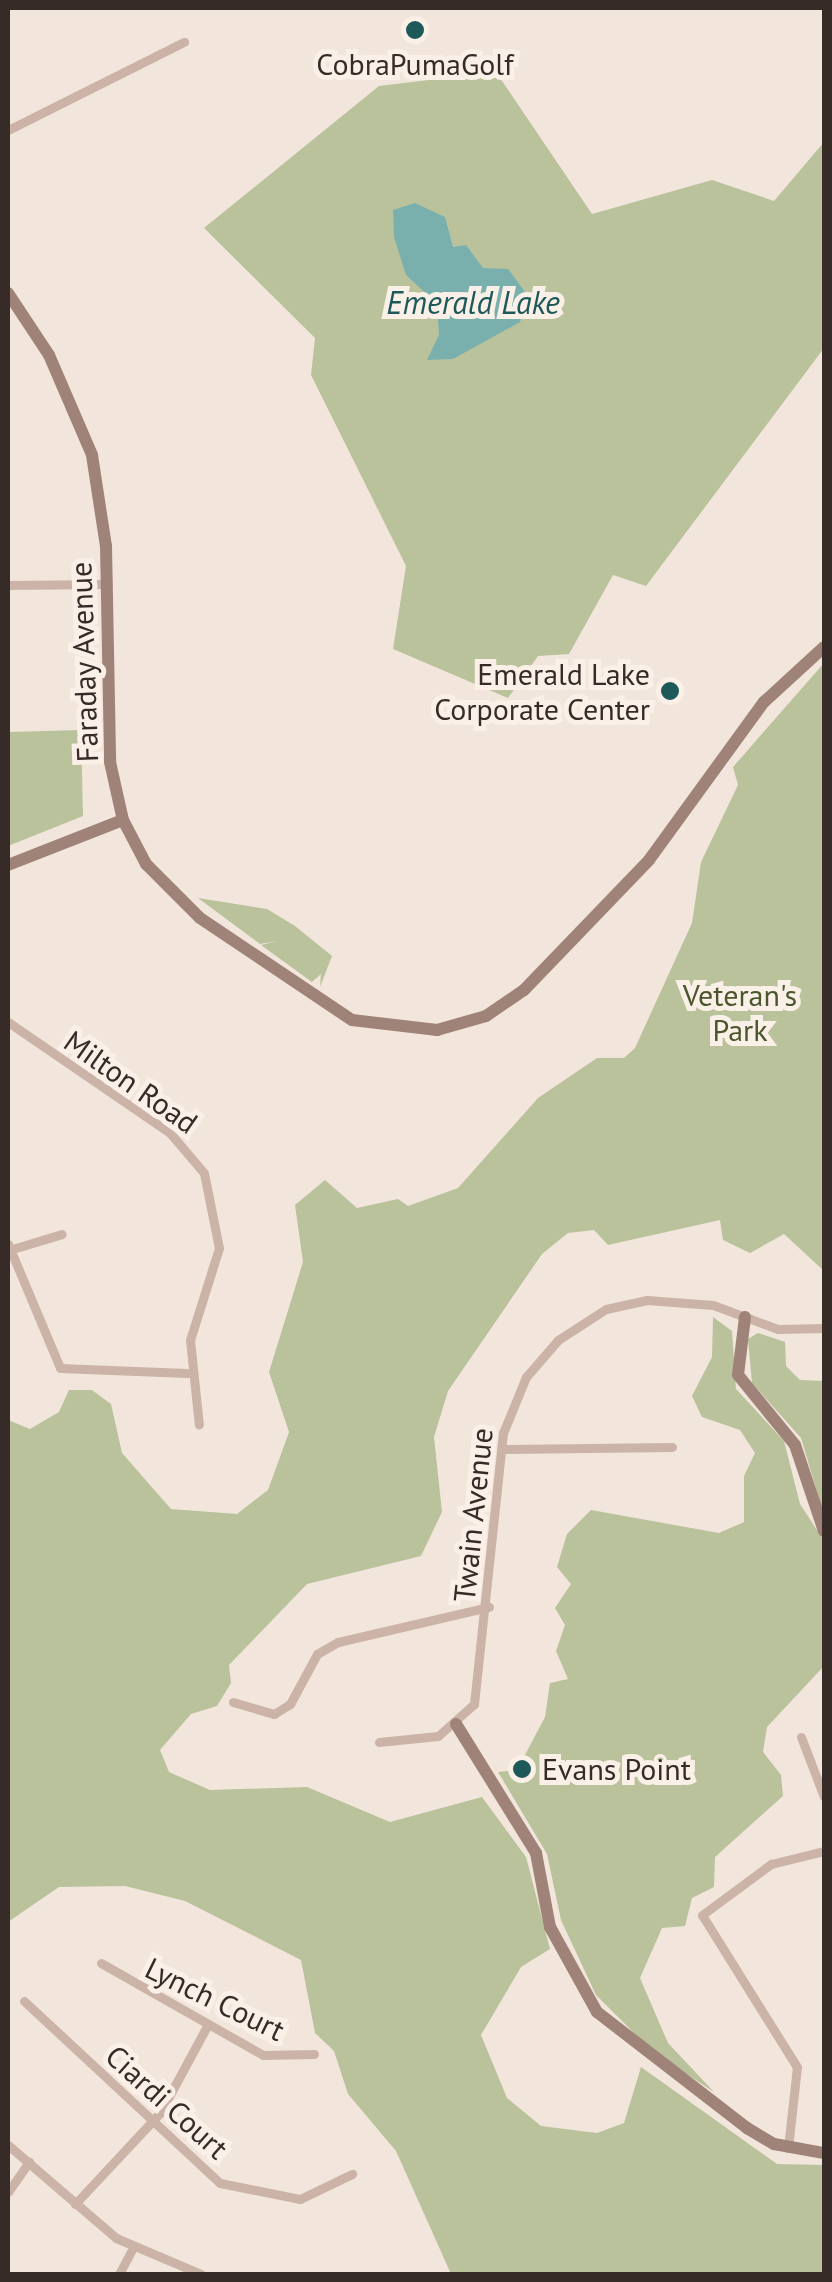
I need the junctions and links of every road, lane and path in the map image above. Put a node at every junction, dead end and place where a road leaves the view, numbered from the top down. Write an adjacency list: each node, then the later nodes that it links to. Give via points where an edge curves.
1 (184, 42): 2 (street)
2 (8, 130)
3 (8, 292): 5 (main road, Faraday Avenue, via 49,355 92,455)
4 (8, 584): 5 (street)
5 (108, 584): 7 (main road, Faraday Avenue, via 110,762)
6 (824, 647): 7 (main road, Faraday Avenue, via 764,702 649,860 552,961 505,1004 453,1027 375,1027 317,1002 168,889)
7 (123, 820): 8 (main road)
8 (8, 865)
9 (8, 1022): 14 (street, Milton Road, via 170,1133 204,1173 219,1248)
10 (62, 1234): 11 (street)
11 (8, 1247): 14 (street, via 60,1368)
12 (745, 1317): 13 (street, Twain Avenue, via 809,1334); 17 (street, Twain Avenue, via 687,1300 606,1309 542,1356 516,1397); 18 (main road, via 738,1375 795,1445)
13 (824, 1328)
14 (187, 1373): 15 (street, Milton Road)
15 (199, 1425)
16 (672, 1447): 17 (street)
17 (502, 1449): 19 (street, Twain Avenue)
18 (824, 1531)
19 (489, 1607): 20 (street, via 338,1642 317,1654 290,1704 274,1714); 21 (street, Twain Avenue, via 483,1678)
20 (233, 1702)
21 (456, 1724): 23 (street, via 418,1744); 32 (main road, via 536,1853 550,1927 597,2012 634,2049)
22 (800, 1738): 24 (street)
23 (379, 1742)
24 (824, 1796)
25 (824, 1851): 32 (street, via 771,1864 702,1915 797,2067)
26 (101, 1963): 28 (street, Lynch Court)
27 (24, 2000): 30 (street, Ciardi Court)
28 (206, 2028): 29 (street, Lynch Court, via 263,2055); 30 (street)
29 (314, 2054)
30 (151, 2126): 35 (street, Ciardi Court, via 244,2194 317,2196); 37 (street)
31 (8, 2145): 34 (street)
32 (788, 2148): 33 (main road)
33 (824, 2153)
34 (29, 2162): 36 (street); 37 (street)
35 (352, 2174)
36 (8, 2192)
37 (75, 2204): 38 (street)
38 (132, 2248): 39 (street); 40 (street)
39 (119, 2274)
40 (201, 2274)

